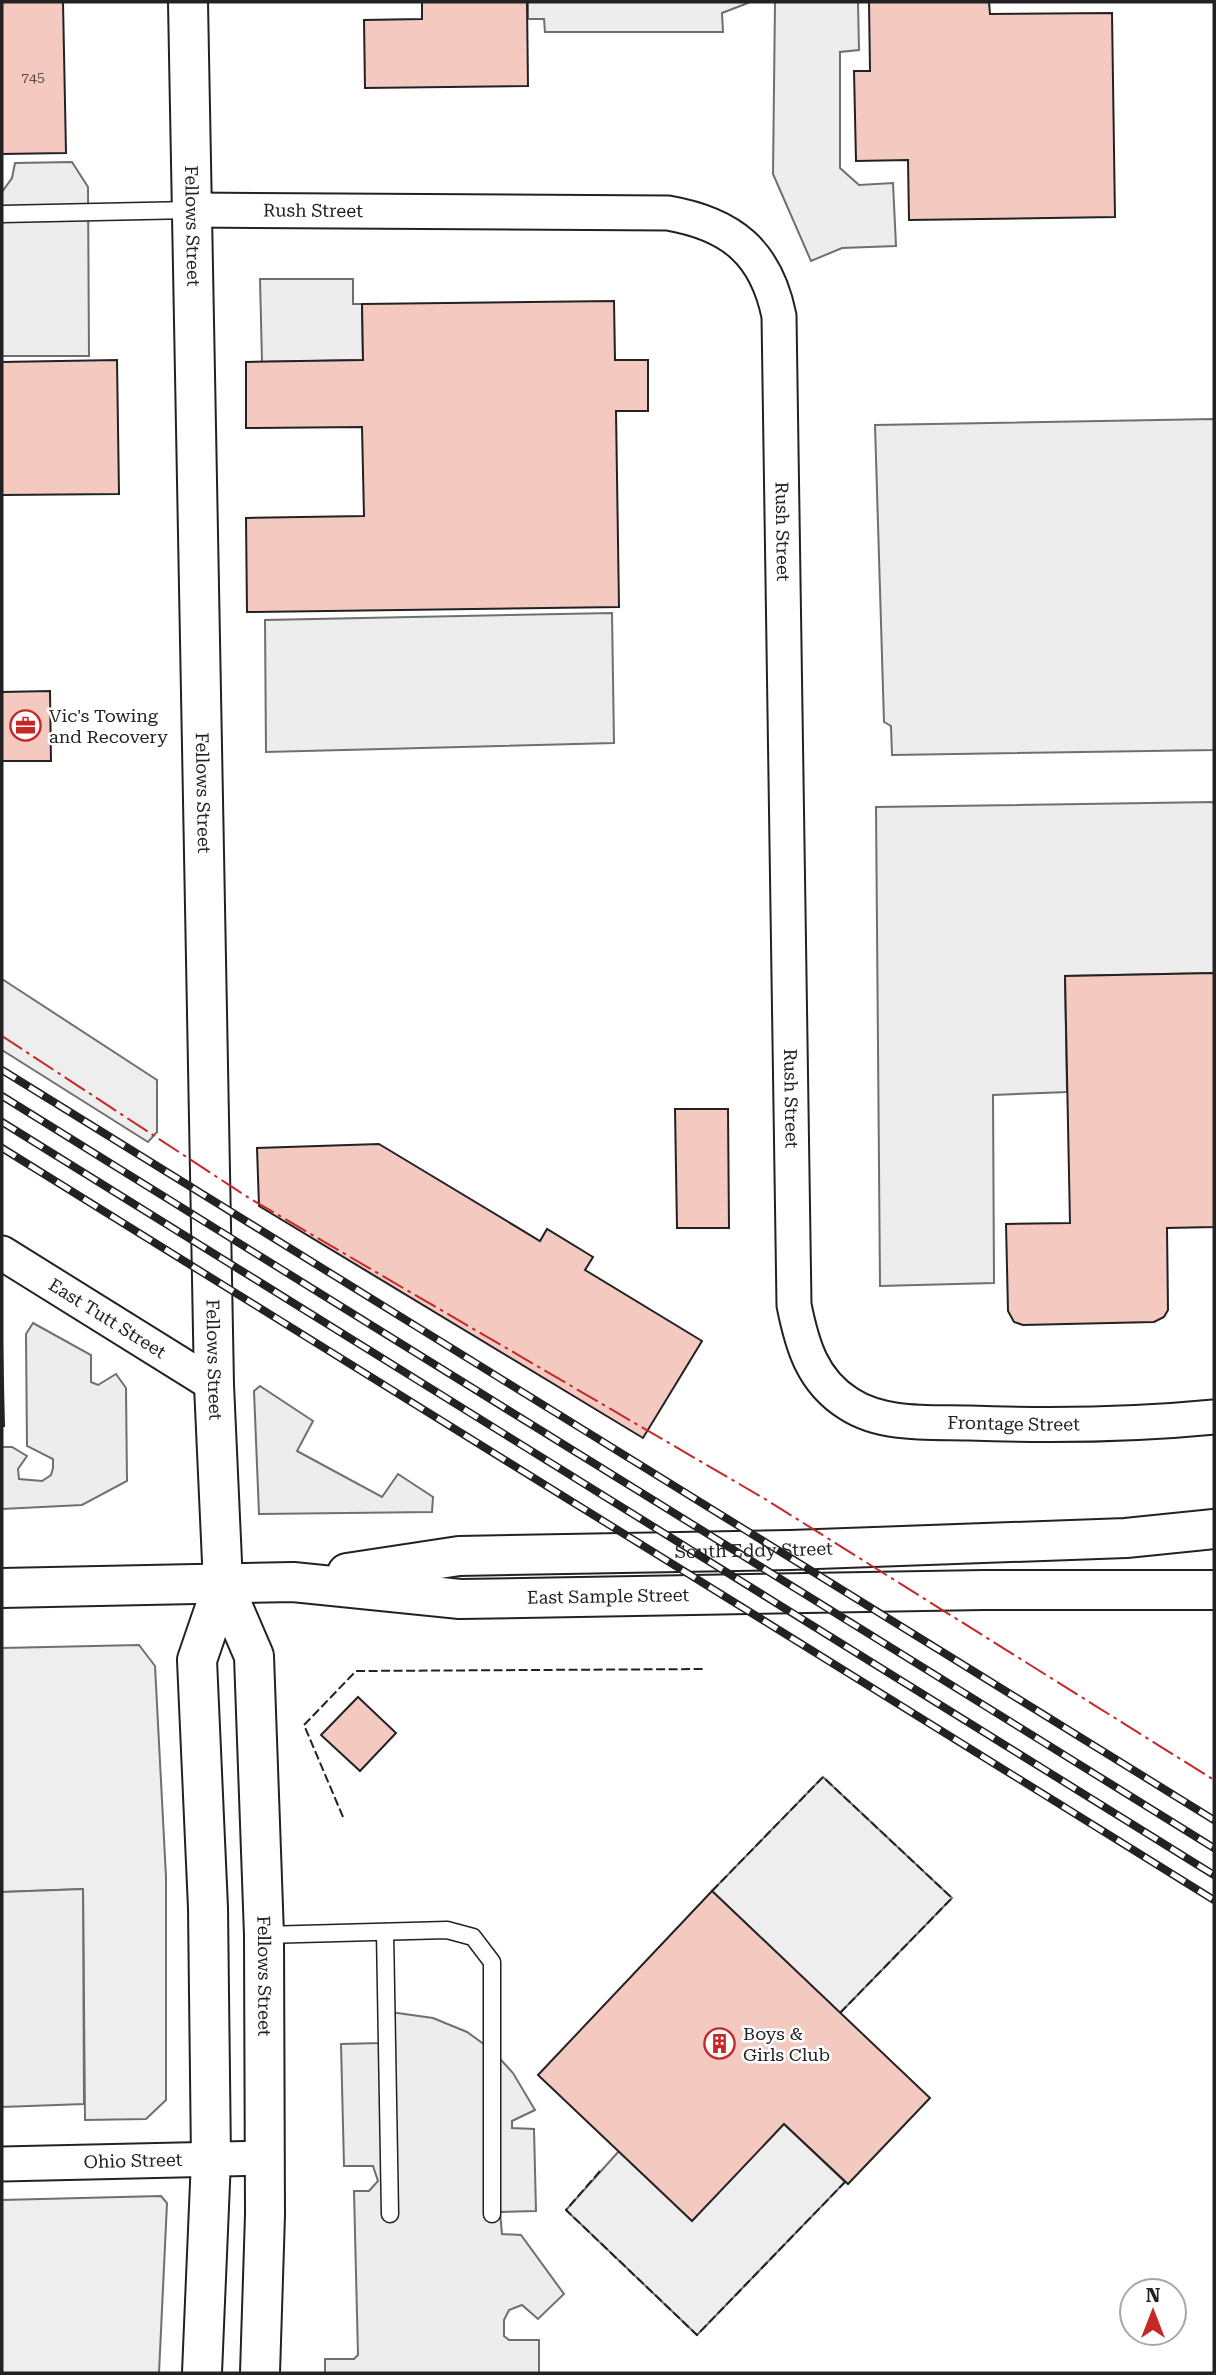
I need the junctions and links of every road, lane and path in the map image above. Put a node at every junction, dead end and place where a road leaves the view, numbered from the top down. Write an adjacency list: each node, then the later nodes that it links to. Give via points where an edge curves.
1 (188, 2): 2 (street, Fellows Street)
2 (191, 211): 3 (lane); 5 (street, Rush Street, via 668,213 698,218 737,239 766,275 779,316 781,359 794,1305 802,1343); 6 (street, Fellows Street)
3 (2, 214)
4 (2, 1253): 6 (street, East Tutt Street)
5 (822, 1383): 7 (street, Frontage Street, via 849,1405 879,1417 919,1422 1049,1425)
6 (214, 1385): 11 (street, Fellows Street)
7 (1214, 1417)
8 (1214, 1529): 9 (street, South Eddy Street, via 1126,1538 459,1556)
9 (293, 1582): 11 (street, East Sample Street); 13 (street, East Sample Street, via 460,1599)
10 (1214, 1583): 13 (street)
11 (223, 1584): 12 (street, East Sample Street); 16 (street, Fellows Street, via 254,1656); 18 (street, Fellows Street, via 197,1660 208,1908)
12 (2, 1588)
13 (1142, 1589): 14 (street, East Sample Street)
14 (1214, 1590)
15 (385, 1932): 16 (lane); 20 (lane); 21 (lane, via 447,1930 473,1937 492,1962)
16 (264, 1936): 17 (street, Fellows Street)
17 (266, 2158): 18 (street, Ohio Street); 23 (street, Fellows Street)
18 (211, 2159): 19 (street, Ohio Street); 22 (street, Fellows Street)
19 (2, 2164)
20 (390, 2214)
21 (492, 2214)
22 (202, 2373)
23 (260, 2373)

